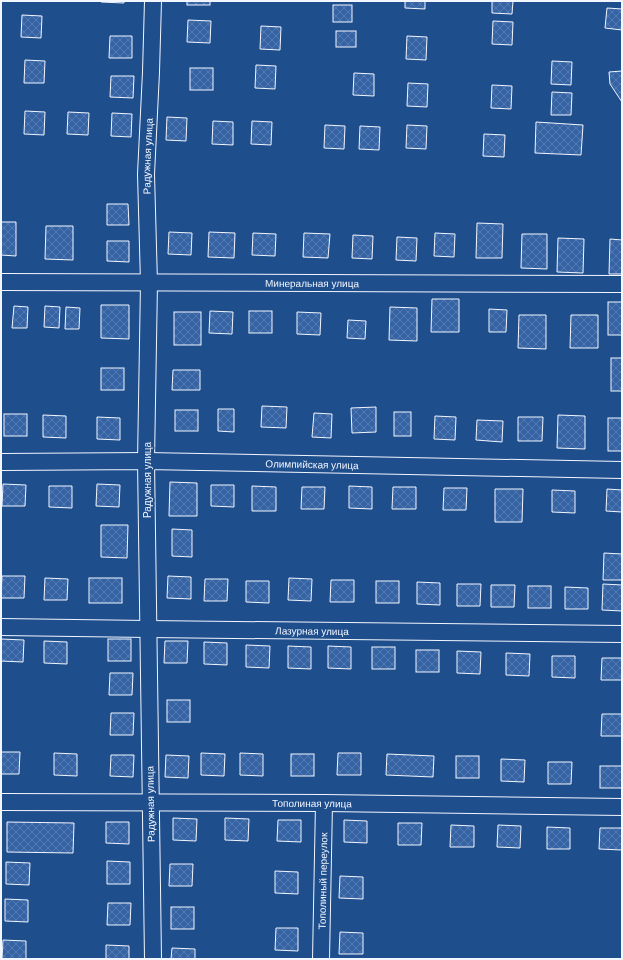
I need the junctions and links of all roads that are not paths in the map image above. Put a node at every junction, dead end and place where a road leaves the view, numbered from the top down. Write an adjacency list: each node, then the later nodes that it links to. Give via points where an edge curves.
1 (154, 1): 3 (street, Радужная улица, via 146,174)
2 (1, 282): 3 (street, Минеральная улица)
3 (149, 283): 4 (street, Минеральная улица); 5 (street, Радужная улица)
4 (622, 284)
5 (146, 461): 6 (street, Олимпийская улица); 7 (street, Олимпийская улица); 9 (street, Радужная улица)
6 (1, 462)
7 (622, 470)
8 (1, 627): 9 (street, Лазурная улица)
9 (148, 629): 10 (street, Лазурная улица); 12 (street, Радужная улица)
10 (622, 634)
11 (1, 802): 12 (street, Тополиная улица)
12 (150, 802): 13 (street, Тополиная улица); 15 (street, Радужная улица)
13 (324, 803): 14 (street, Тополиная улица); 16 (street, Тополиный переулок)
14 (622, 807)
15 (152, 959)
16 (321, 959)

